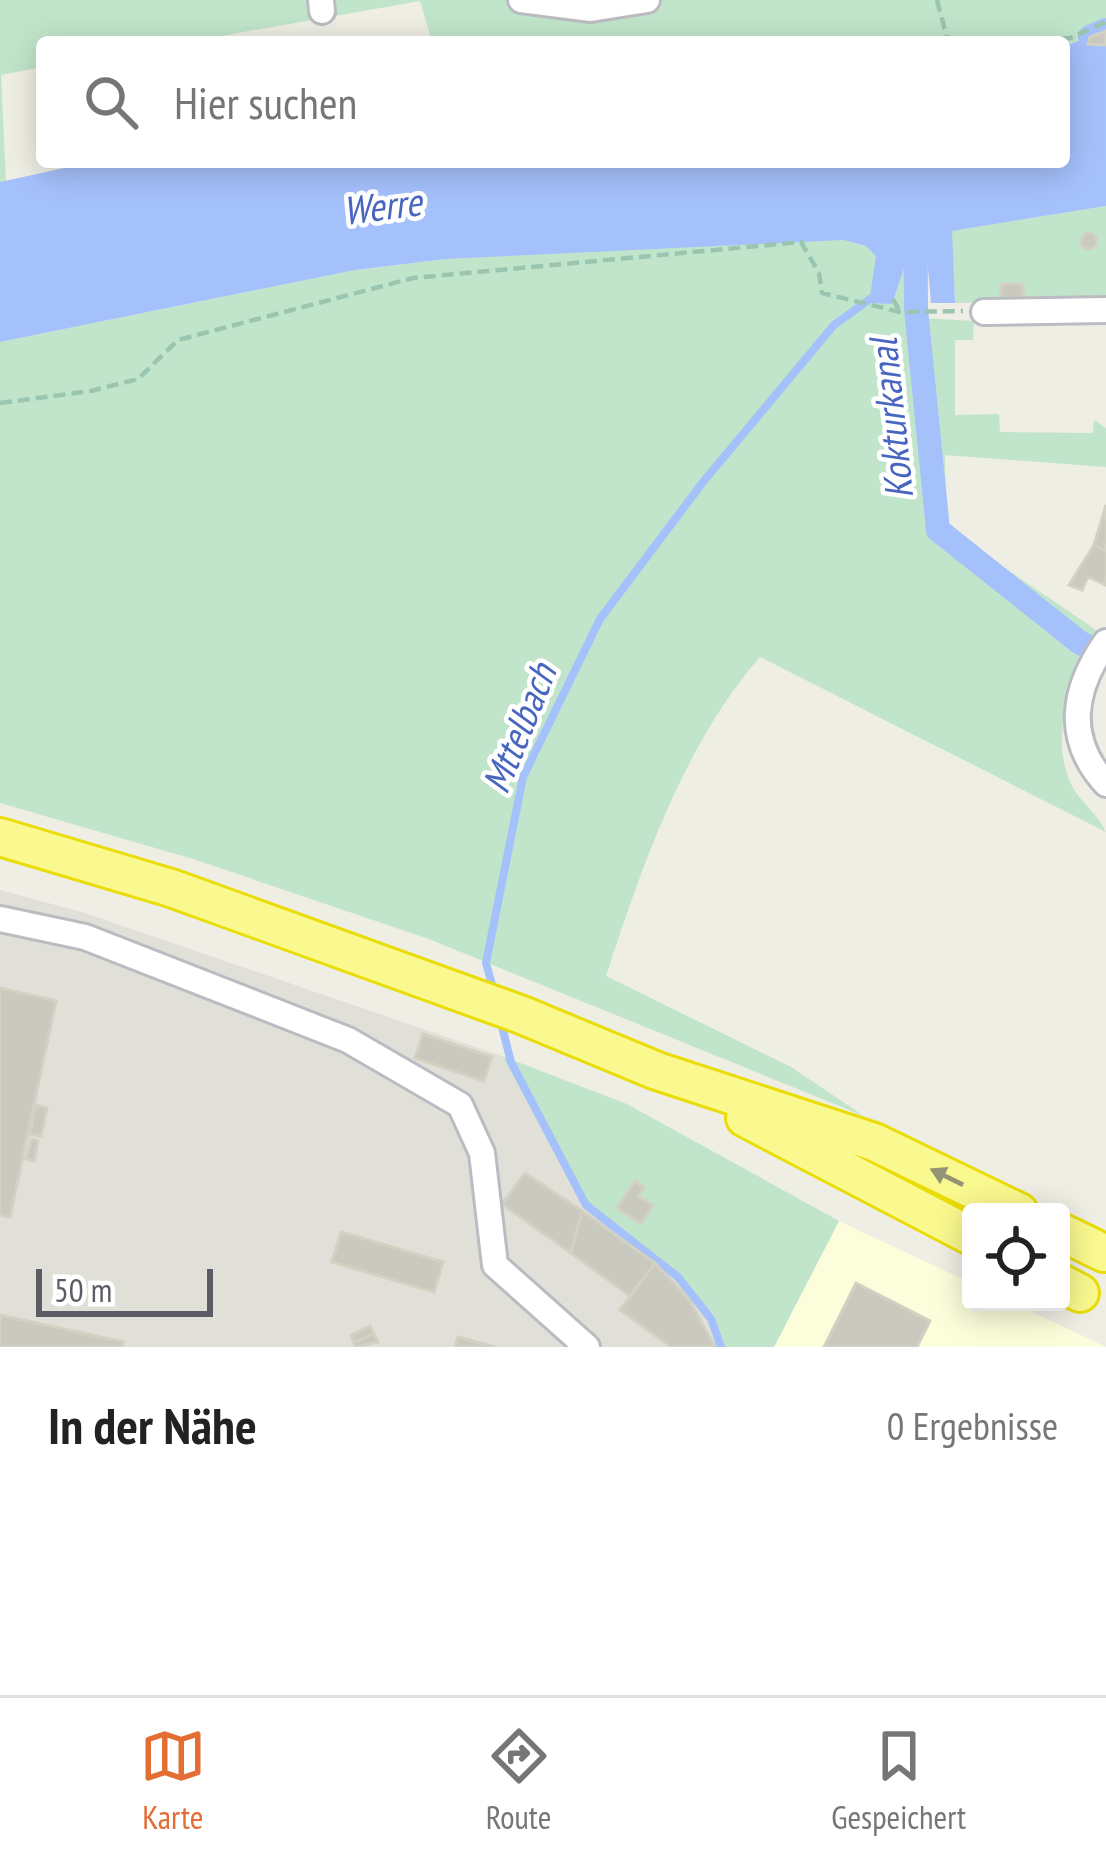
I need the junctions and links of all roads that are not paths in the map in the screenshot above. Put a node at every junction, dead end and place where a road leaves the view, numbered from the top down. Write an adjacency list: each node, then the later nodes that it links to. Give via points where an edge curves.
1 (521, 0): 2 (street, via 591,9)
2 (647, 0)
3 (1106, 310): 4 (street)
4 (984, 312)
5 (1106, 642): 6 (street, via 1078,692 1078,739)
6 (1106, 784)
7 (0, 837): 9 (highway, via 171,888)
8 (0, 919): 14 (street, via 85,937 348,1040 460,1105 482,1153 494,1265)
9 (657, 1071): 10 (highway, one-way to 9, via 874,1142); 11 (highway)
10 (1000, 1203)
11 (962, 1231)
12 (1070, 1236): 13 (highway)
13 (1104, 1253)
14 (587, 1347)

